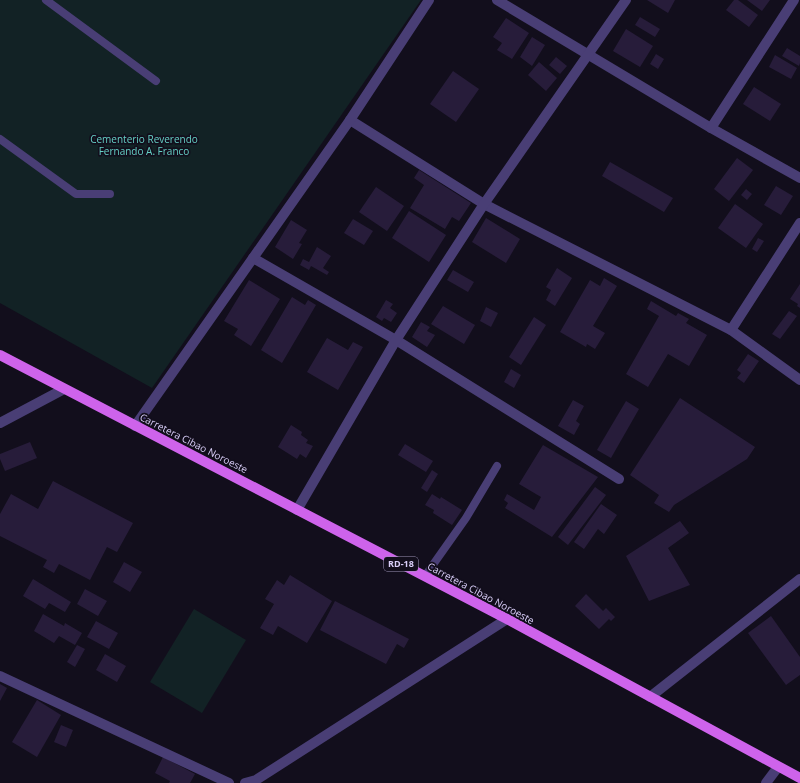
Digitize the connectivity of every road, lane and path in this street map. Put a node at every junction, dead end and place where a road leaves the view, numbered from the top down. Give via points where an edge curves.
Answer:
1 (46, 0) edge
2 (429, 0) edge
3 (497, 0) edge
4 (626, 0) edge
5 (794, 0) edge
6 (588, 55) junction
7 (156, 81) dead end
8 (350, 120) junction
9 (711, 128) junction
10 (0, 139) edge
11 (800, 178) edge
12 (110, 194) dead end
13 (484, 204) junction
14 (800, 223) edge
15 (253, 258) junction
16 (731, 330) junction
17 (396, 340) junction
18 (0, 356) edge
19 (800, 380) edge
20 (64, 389) junction
21 (0, 423) edge
22 (135, 426) junction
23 (497, 466) dead end
24 (619, 479) dead end
25 (297, 510) junction
26 (425, 576) junction
27 (800, 579) edge
28 (507, 619) junction
29 (0, 676) edge
30 (650, 697) junction
31 (778, 767) junction
32 (800, 778) edge
33 (229, 783) edge
34 (245, 783) edge
35 (766, 783) edge

1 - 7 lane
2 - 8 street
3 - 6 street
4 - 6 street
5 - 9 street
6 - 9 street
6 - 13 street
8 - 13 street
8 - 15 street
9 - 11 street
10 - 12 lane via 76,194
13 - 16 street
13 - 17 street
14 - 16 street
15 - 17 street
15 - 22 street
16 - 19 street
17 - 24 street
17 - 25 street
18 - 20 main road, Carretera Cibao Noroeste / RD-18
20 - 21 street
20 - 22 main road, Carretera Cibao Noroeste / RD-18
22 - 25 main road, Carretera Cibao Noroeste / RD-18
23 - 26 lane via 466,518
25 - 26 main road, Carretera Cibao Noroeste / RD-18
26 - 28 main road, Carretera Cibao Noroeste / RD-18
27 - 30 street
28 - 30 main road, Carretera Cibao Noroeste / RD-18
28 - 34 street via 256,780
29 - 33 street
30 - 31 main road, Carretera Cibao Noroeste / RD-18
31 - 32 main road, Carretera Cibao Noroeste / RD-18
31 - 35 street

